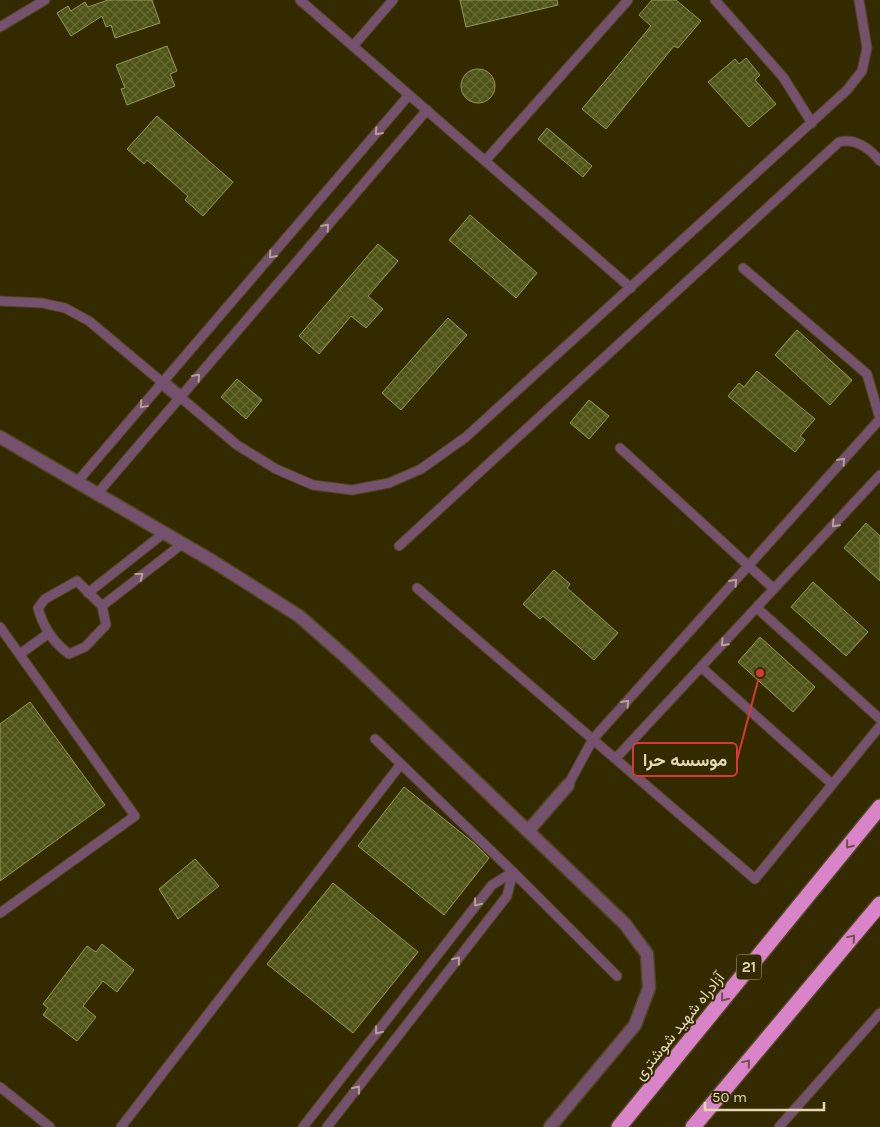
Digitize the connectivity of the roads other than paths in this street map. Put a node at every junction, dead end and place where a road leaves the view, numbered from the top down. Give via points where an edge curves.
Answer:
1 (45, 0) edge
2 (300, 0) edge
3 (393, 0) edge
4 (628, 0) edge
5 (715, 0) edge
6 (859, 0) edge
7 (0, 27) edge
8 (353, 46) junction
9 (409, 95) junction
10 (426, 110) junction
11 (812, 123) junction
12 (485, 161) junction
13 (880, 161) edge
14 (743, 268) dead end
15 (631, 288) junction
16 (0, 301) edge
17 (162, 383) junction
18 (180, 397) junction
19 (880, 419) edge
20 (0, 437) edge
21 (620, 448) dead end
22 (880, 476) edge
23 (77, 482) junction
24 (97, 494) junction
25 (164, 533) junction
26 (182, 544) junction
27 (399, 546) dead end
28 (748, 566) junction
29 (417, 588) dead end
30 (774, 589) junction
31 (88, 593) junction
32 (102, 606) junction
33 (757, 608) junction
34 (0, 627) edge
35 (49, 633) junction
36 (20, 654) junction
37 (701, 667) junction
38 (880, 719) edge
39 (880, 726) edge
40 (375, 739) dead end
41 (593, 739) junction
42 (616, 758) junction
43 (401, 764) junction
44 (832, 784) junction
45 (568, 785) joint
46 (880, 808) edge
47 (528, 831) junction
48 (513, 872) junction
49 (880, 904) edge
50 (0, 913) edge
51 (617, 976) dead end
52 (880, 1013) edge
53 (0, 1087) edge
54 (50, 1127) edge
55 (121, 1127) edge
56 (303, 1127) edge
57 (327, 1127) edge
58 (550, 1127) edge
59 (619, 1127) edge
60 (693, 1127) edge
61 (779, 1127) edge

1 - 7 lane
2 - 8 lane
3 - 8 lane
4 - 12 lane
5 - 11 lane via 783,77
6 - 11 lane via 867,48 862,71
8 - 9 lane
9 - 10 lane
9 -> 17 lane
10 - 12 lane
18 -> 10 lane
11 - 15 lane
12 - 15 lane
13 - 27 lane via 857,143 849,140 839,142
14 - 19 lane via 867,374
15 - 18 lane via 466,437 421,469 389,483 352,490 313,485 276,469 237,446
16 - 17 lane via 42,303 65,308 89,321
17 - 18 street
17 -> 23 lane
18 - 24 lane
28 -> 19 lane
20 - 23 street
21 - 28 lane
22 -> 30 lane
23 - 24 street
24 - 25 street
25 - 26 street
25 - 31 lane
32 -> 26 lane
26 - 47 street via 299,616 348,658
28 - 30 lane
41 -> 28 lane
29 - 41 lane
30 - 33 lane
31 - 32 lane
31 - 35 lane via 77,581 45,600 38,608
32 - 35 lane via 106,626 85,647 69,654
33 -> 37 lane
33 - 38 lane
34 - 36 lane
35 - 36 lane
36 - 50 lane via 135,816
37 - 42 lane
37 - 44 lane
39 - 44 lane
40 - 43 lane
41 - 42 lane
41 - 45 lane
42 - 44 lane via 755,879
43 - 48 lane
43 - 55 lane
45 - 47 street
46 -> 59 highway, آزادراه شهید شوشتری / 21
47 - 58 street via 625,924 647,954 648,988 635,1025
48 - 51 lane
48 -> 56 lane via 492,885
57 -> 48 lane via 507,896
60 -> 49 highway
52 - 61 lane
53 - 54 lane

